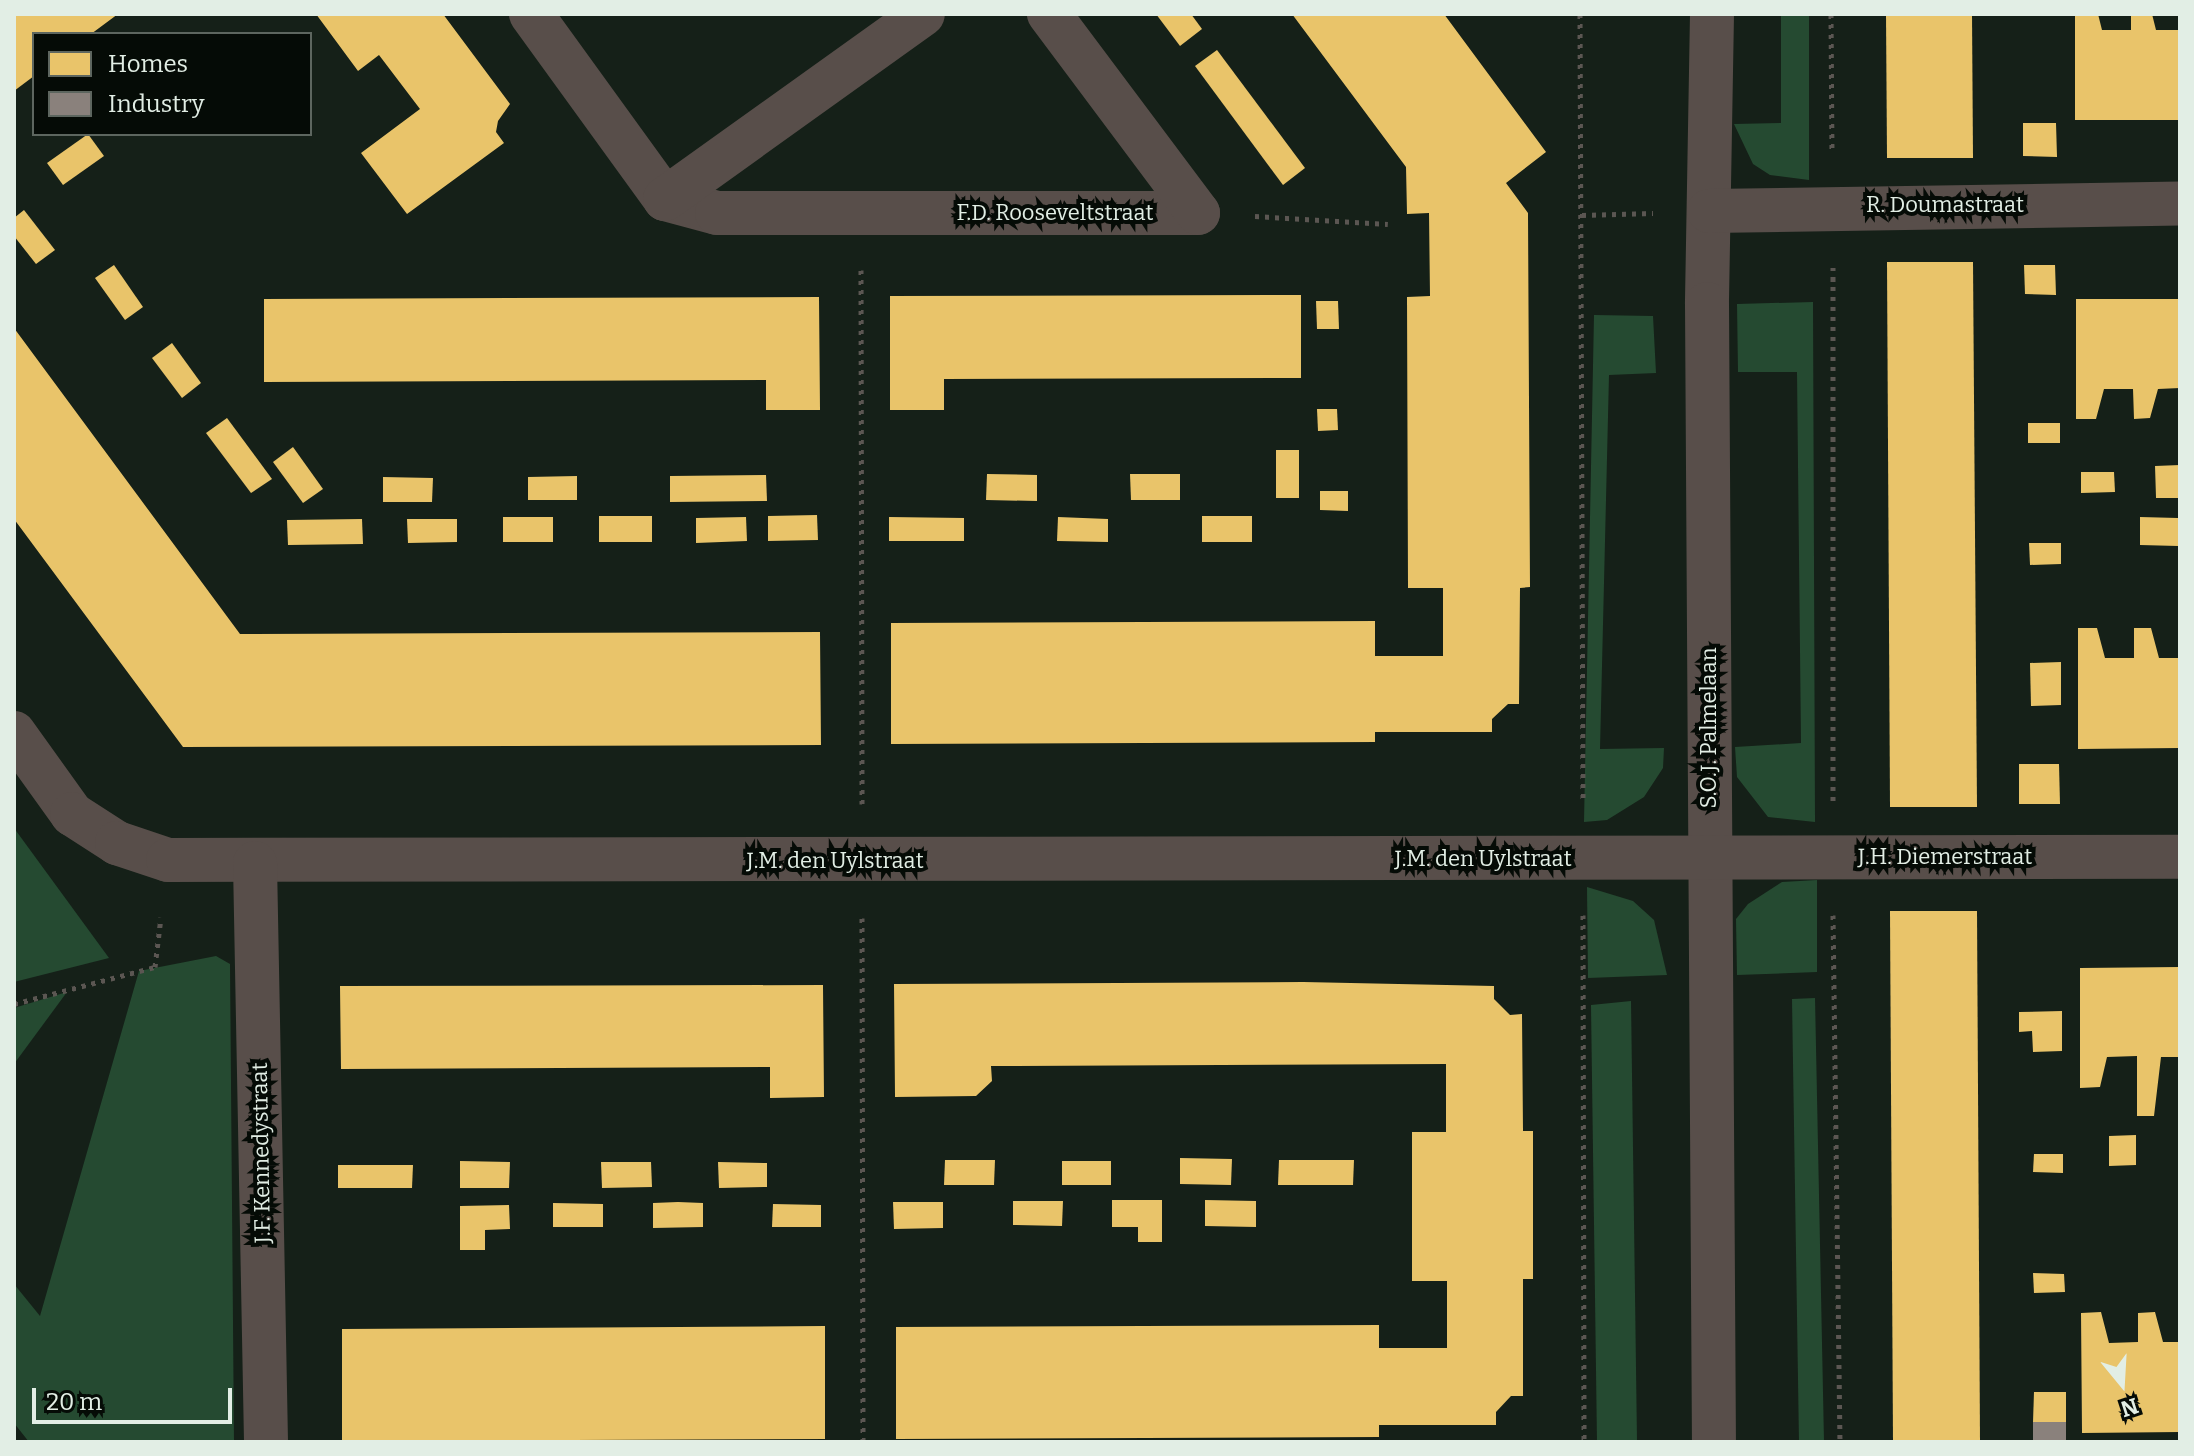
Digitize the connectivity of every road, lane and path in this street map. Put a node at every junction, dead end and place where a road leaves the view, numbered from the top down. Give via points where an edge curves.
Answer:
1 (531, 14) edge
2 (923, 14) edge
3 (1049, 14) edge
4 (1580, 14) edge
5 (1712, 14) edge
6 (1831, 14) edge
7 (665, 199) junction
8 (2180, 204) edge
9 (1832, 206) junction
10 (1709, 211) junction
11 (1198, 213) junction
12 (1582, 215) junction
13 (1388, 224) dead end
14 (14, 733) edge
15 (1833, 856) junction
16 (2180, 857) edge
17 (1583, 859) junction
18 (168, 860) junction
19 (1710, 861) junction
20 (255, 863) junction
21 (14, 1004) edge
22 (266, 1442) edge
23 (1584, 1442) edge
24 (1714, 1442) edge
25 (1840, 1442) edge

1 - 7 street
2 - 7 street
3 - 11 street, F.D. Rooseveltstraat
4 - 12 path
5 - 10 street, S.O.J. Palmelaan
6 - 9 path
7 - 11 street, F.D. Rooseveltstraat via 717,213
8 - 9 street, R. Doumastraat
9 - 10 street, R. Doumastraat
9 - 15 path
10 - 12 path
10 - 19 street, S.O.J. Palmelaan
11 - 13 path
12 - 17 path
14 - 18 street, J.M. den Uylstraat via 72,814 117,843
15 - 16 street, J.H. Diemerstraat
15 - 19 street, J.H. Diemerstraat
15 - 25 path
17 - 19 street, J.M. den Uylstraat
17 - 20 street, J.M. den Uylstraat
17 - 23 path
18 - 20 street, J.M. den Uylstraat
18 - 21 path via 155,967
19 - 24 street, S.O.J. Palmelaan
20 - 22 street, J.F. Kennedystraat

